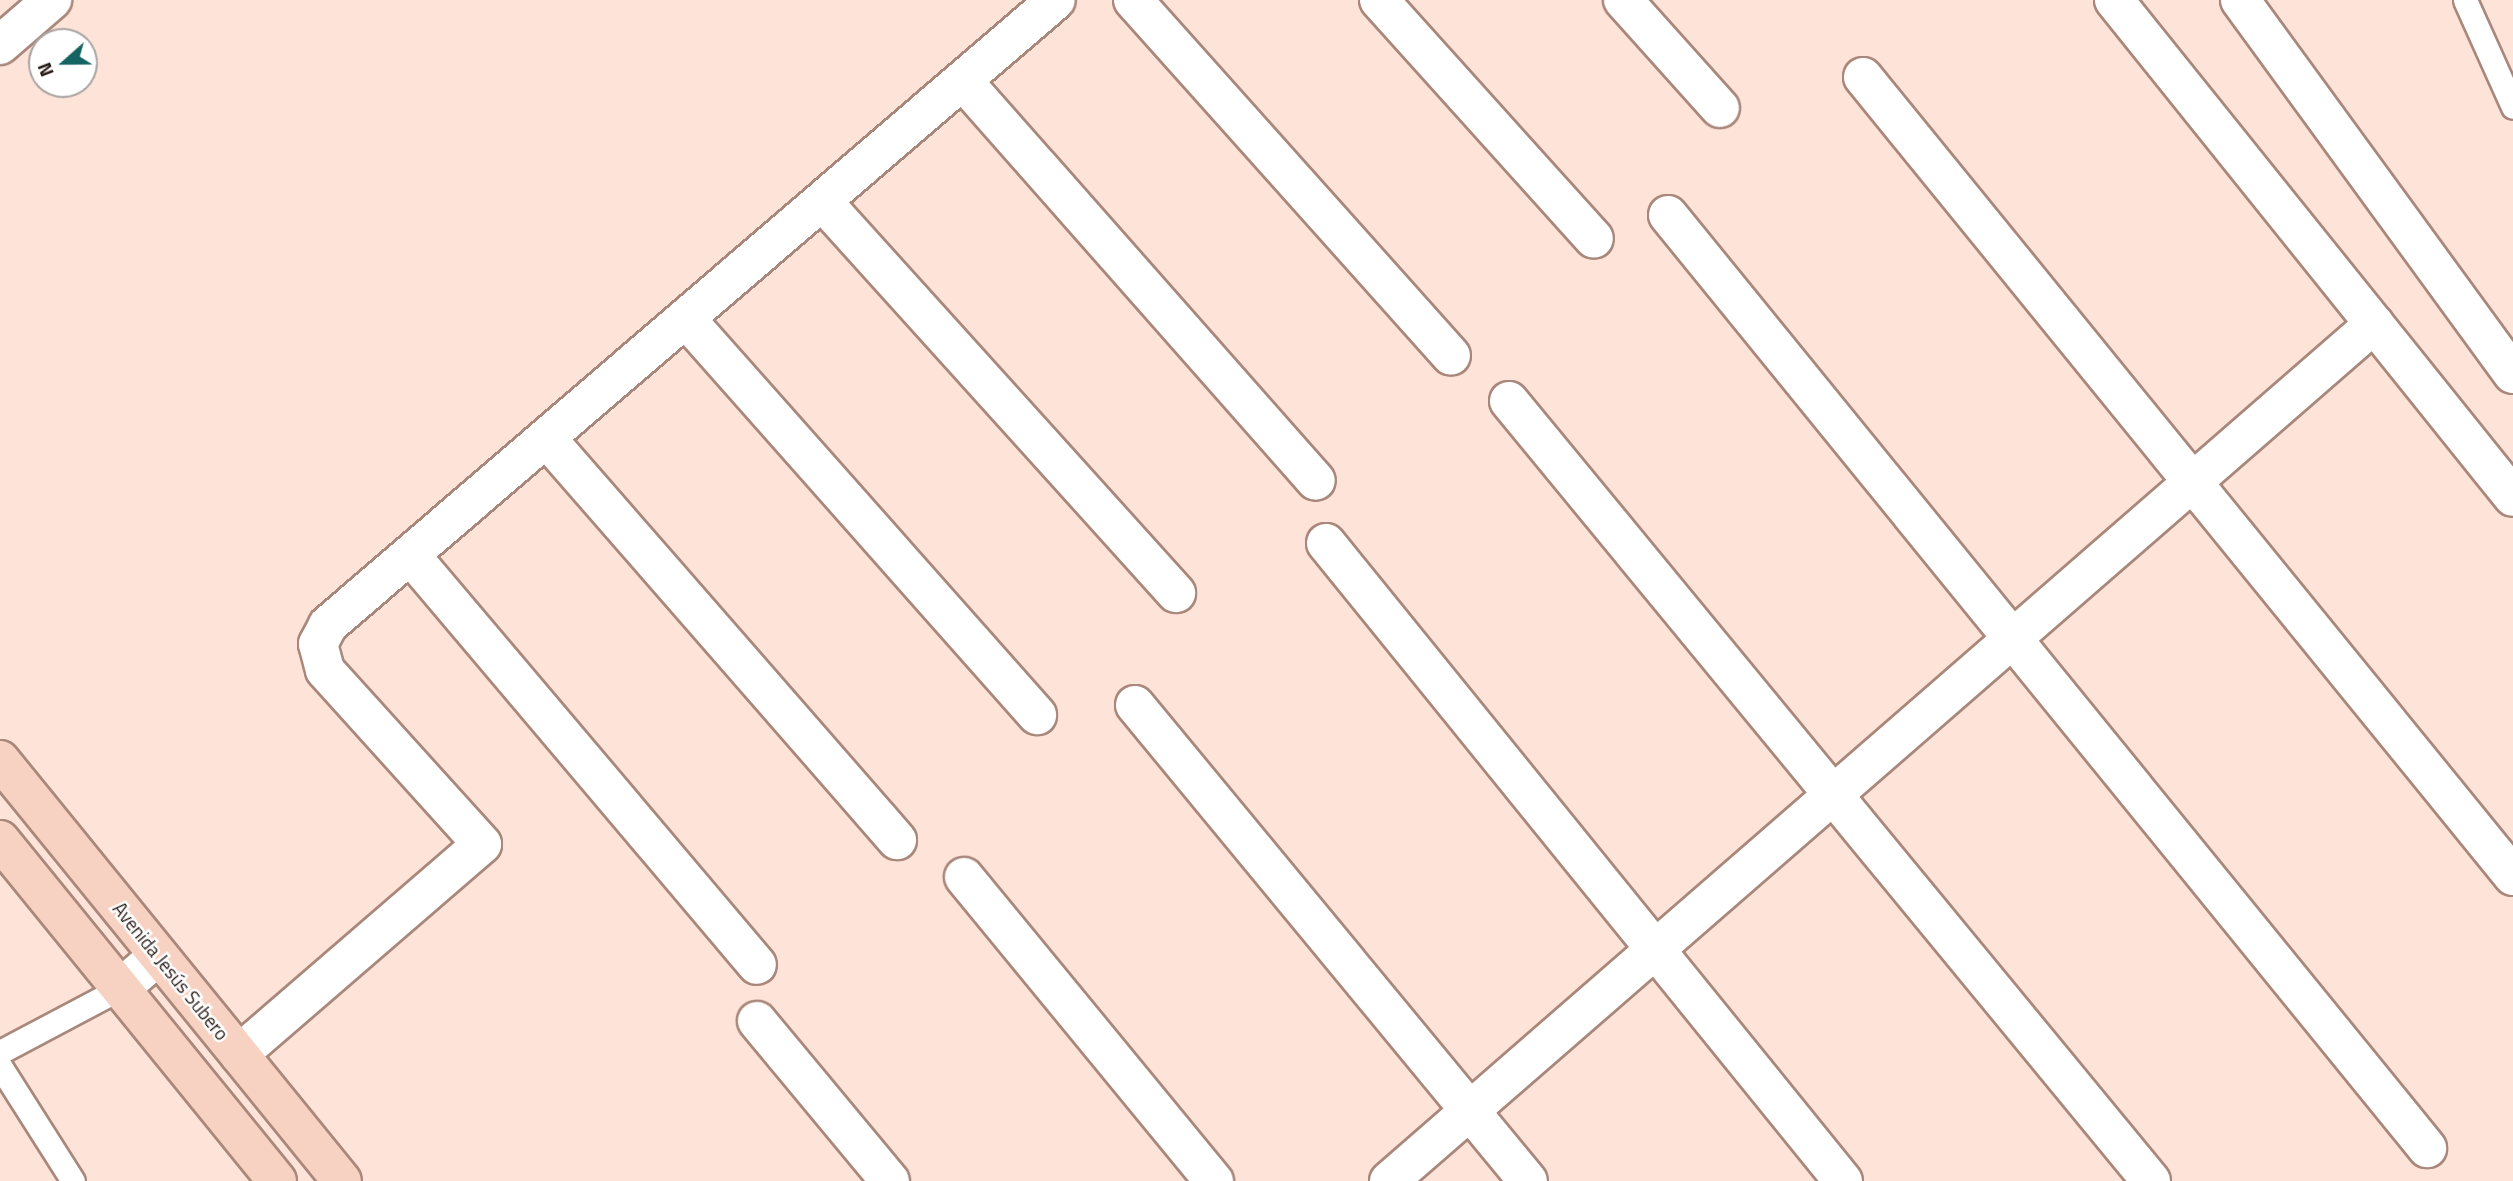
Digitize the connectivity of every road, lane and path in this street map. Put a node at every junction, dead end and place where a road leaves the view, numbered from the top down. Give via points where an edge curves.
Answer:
1 (52, 0) edge
2 (1056, 0) edge
3 (1133, 0) edge
4 (1379, 0) edge
5 (1623, 0) edge
6 (2114, 0) edge
7 (2240, 0) edge
8 (2465, 0) edge
9 (0, 45) edge
10 (1863, 77) dead end
11 (963, 81) junction
12 (2513, 107) edge
13 (1720, 108) dead end
14 (823, 202) junction
15 (1668, 215) dead end
16 (1594, 239) dead end
17 (687, 320) junction
18 (2374, 324) junction
19 (1451, 355) dead end
20 (2513, 374) edge
21 (1509, 401) dead end
22 (548, 440) junction
23 (1316, 481) dead end
24 (2192, 482) junction
25 (2513, 497) edge
26 (1326, 543) dead end
27 (412, 558) junction
28 (1176, 593) dead end
29 (2012, 639) junction
30 (1135, 705) dead end
31 (1037, 715) dead end
32 (0, 760) edge
33 (1833, 795) junction
34 (0, 840) edge
35 (897, 840) dead end
36 (2513, 876) edge
37 (964, 877) dead end
38 (1655, 949) junction
39 (158, 956) junction
40 (757, 965) dead end
41 (121, 988) junction
42 (757, 1021) dead end
43 (0, 1052) edge
44 (239, 1054) junction
45 (0, 1066) edge
46 (1470, 1110) junction
47 (2427, 1148) dead end
48 (73, 1181) edge
49 (277, 1181) edge
50 (342, 1181) edge
51 (890, 1181) edge
52 (1214, 1181) edge
53 (1389, 1181) edge
54 (1528, 1181) edge
55 (1843, 1181) edge
56 (2151, 1181) edge

1 - 9 street
2 - 11 street
3 - 19 street
4 - 16 street
5 - 13 street
6 - 18 street
7 - 20 street
8 - 12 lane
10 - 24 street
11 - 14 street
11 - 23 street
14 - 17 street
14 - 28 street
15 - 29 street
17 - 22 street
17 - 31 street
18 - 24 street
18 - 25 street
21 - 33 street
22 - 27 street
22 - 35 street
24 - 29 street
24 - 36 street
26 - 38 street
27 - 40 street
27 - 44 street via 328,625 318,644 325,670 481,844
29 - 33 street
29 - 47 street
30 - 46 street
32 - 39 main road, Avenida Jesús Subero
33 - 38 street
33 - 56 street
34 - 41 main road
37 - 52 street
38 - 46 street
38 - 55 street
39 - 41 street
39 - 44 main road, Avenida Jesús Subero
41 - 43 lane
41 - 49 main road
42 - 51 street
44 - 50 main road, Avenida Jesús Subero
45 - 48 lane
46 - 53 street
46 - 54 street

